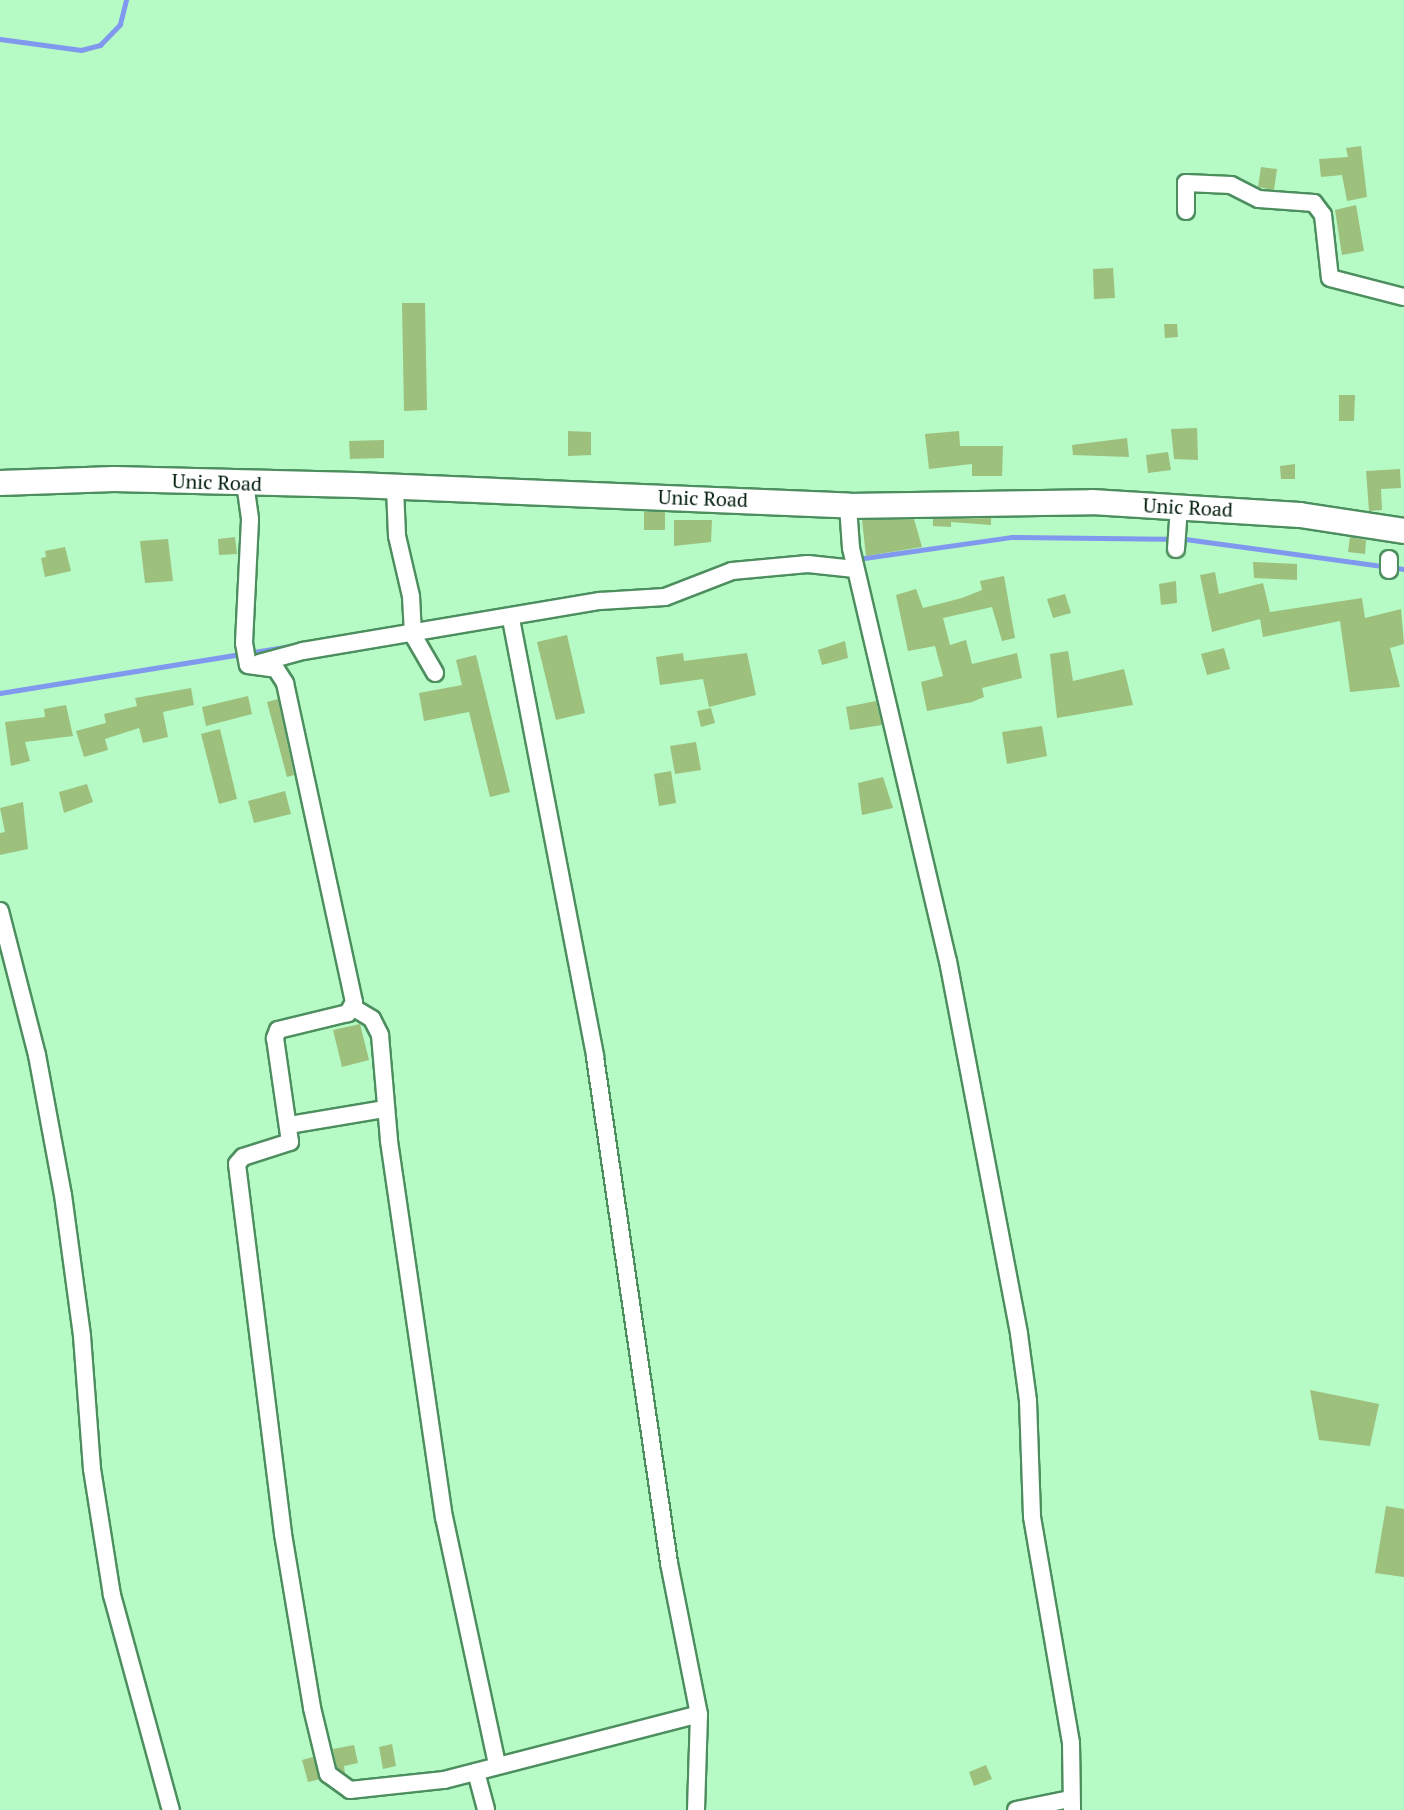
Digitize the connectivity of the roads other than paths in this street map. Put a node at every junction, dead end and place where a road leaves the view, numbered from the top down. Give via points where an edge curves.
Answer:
1 (1186, 211) dead end
2 (1404, 297) edge
3 (0, 483) edge
4 (245, 483) junction
5 (395, 488) junction
6 (848, 506) junction
7 (1178, 517) junction
8 (1404, 531) edge
9 (1176, 549) dead end
10 (855, 569) junction
11 (511, 619) junction
12 (412, 629) junction
13 (250, 665) junction
14 (435, 673) dead end
15 (0, 911) edge
16 (354, 1008) junction
17 (385, 1109) junction
18 (289, 1125) junction
19 (699, 1714) junction
20 (497, 1764) junction
21 (476, 1772) junction
22 (1071, 1804) edge
23 (171, 1810) edge
24 (486, 1810) edge
25 (696, 1810) edge
26 (1016, 1810) edge

1 - 2 street via 1186,183 1231,185 1259,199 1314,203 1323,215 1330,278
3 - 4 main road, Unic Road via 114,479
4 - 5 main road, Unic Road
4 - 13 street via 250,520 244,644
5 - 6 main road, Unic Road
5 - 12 street via 397,536 411,596
6 - 7 main road, Unic Road via 1013,500
6 - 10 street
7 - 8 main road, Unic Road via 1300,515
7 - 9 street
10 - 11 street via 807,564 732,571 665,597 600,601
10 - 22 street via 948,961 1019,1334 1028,1401 1032,1517 1071,1743
11 - 12 street
11 - 19 street via 595,1057 669,1563
12 - 13 street
12 - 14 street
13 - 16 street via 276,669 285,683
15 - 23 street via 36,1055 63,1195 82,1336 92,1469 112,1595
16 - 17 street via 377,1025
16 - 18 street via 344,1014 283,1027 275,1034
17 - 18 street
17 - 20 street via 446,1528
18 - 21 street via 291,1142 243,1157 237,1168 283,1534 312,1708 328,1774 339,1785 360,1790
19 - 20 street
19 - 25 street
20 - 21 street
21 - 24 street
22 - 26 street

